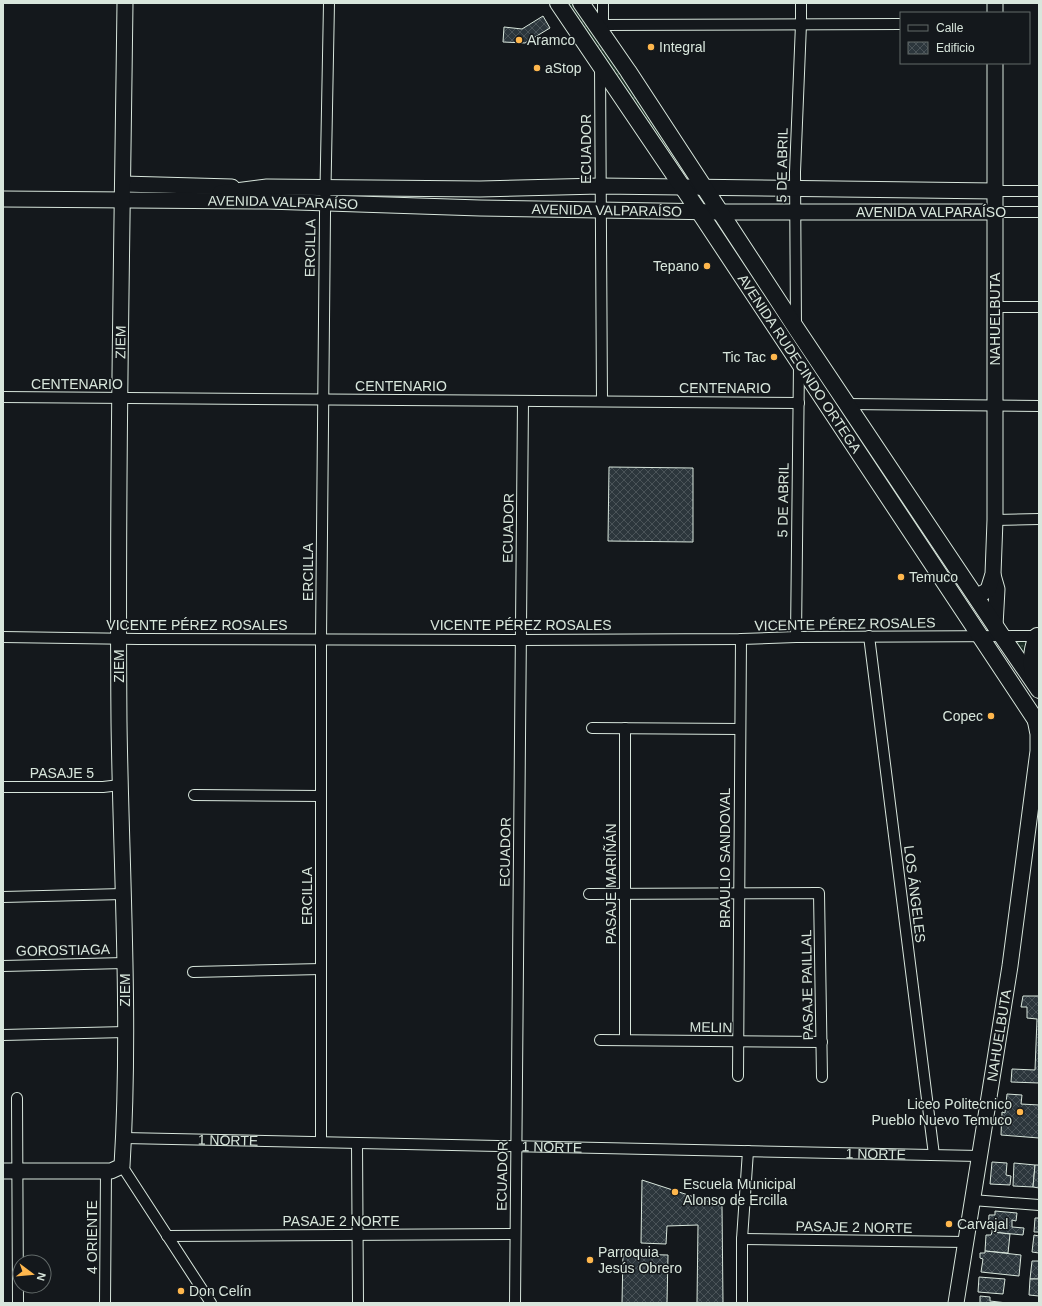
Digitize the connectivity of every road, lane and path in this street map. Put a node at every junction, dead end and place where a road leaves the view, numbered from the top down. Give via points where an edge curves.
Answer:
1 (125, 3) edge
2 (329, 3) edge
3 (558, 3) edge
4 (581, 3) edge
5 (603, 3) edge
6 (801, 3) edge
7 (600, 23) junction
8 (801, 24) junction
9 (900, 24) edge
10 (600, 64) junction
11 (995, 64) edge
12 (123, 184) junction
13 (600, 186) junction
14 (267, 187) junction
15 (326, 187) junction
16 (683, 188) junction
17 (703, 188) junction
18 (796, 188) junction
19 (995, 191) junction
20 (1039, 192) edge
21 (3, 199) edge
22 (123, 200) junction
23 (176, 200) junction
24 (325, 202) junction
25 (600, 209) junction
26 (698, 210) junction
27 (719, 212) junction
28 (795, 212) junction
29 (995, 212) junction
30 (1039, 212) edge
31 (995, 307) junction
32 (1039, 307) edge
33 (796, 328) junction
34 (799, 364) junction
35 (3, 397) edge
36 (120, 398) junction
37 (323, 400) junction
38 (523, 401) junction
39 (602, 401) junction
40 (799, 403) junction
41 (847, 404) junction
42 (995, 406) junction
43 (1039, 406) edge
44 (1039, 519) edge
45 (995, 520) junction
46 (993, 574) junction
47 (976, 597) junction
48 (999, 631) junction
49 (869, 636) junction
50 (981, 636) junction
51 (1038, 636) edge
52 (3, 637) edge
53 (796, 637) junction
54 (119, 639) junction
55 (321, 639) junction
56 (741, 639) junction
57 (521, 640) junction
58 (1038, 688) edge
59 (1037, 722) edge
60 (592, 728) dead end
61 (625, 728) junction
62 (740, 729) junction
63 (120, 785) junction
64 (3, 788) edge
65 (1036, 788) edge
66 (194, 795) dead end
67 (320, 796) junction
68 (123, 894) junction
69 (589, 894) dead end
70 (624, 894) junction
71 (739, 894) junction
72 (3, 897) edge
73 (124, 963) junction
74 (3, 966) edge
75 (321, 969) junction
76 (193, 972) dead end
77 (125, 1032) junction
78 (3, 1035) edge
79 (600, 1040) dead end
80 (625, 1040) junction
81 (738, 1041) junction
82 (822, 1042) junction
83 (738, 1076) dead end
84 (822, 1077) dead end
85 (17, 1098) dead end
86 (124, 1138) junction
87 (322, 1141) junction
88 (357, 1143) junction
89 (516, 1146) junction
90 (748, 1151) junction
91 (934, 1155) junction
92 (979, 1156) junction
93 (122, 1166) junction
94 (10, 1171) edge
95 (106, 1171) junction
96 (972, 1200) junction
97 (1039, 1205) edge
98 (358, 1234) junction
99 (515, 1234) junction
100 (168, 1236) junction
101 (742, 1239) junction
102 (966, 1242) junction
103 (18, 1303) edge
104 (105, 1303) edge
105 (210, 1303) edge
106 (358, 1303) edge
107 (515, 1303) edge
108 (742, 1303) edge
109 (956, 1303) edge

1 - 12 street, ZIEM
2 - 15 street, ERCILLA
3 - 10 main road, AVENIDA RUDECINDO ORTEGA
4 - 7 main road, AVENIDA RUDECINDO ORTEGA
5 - 7 street
6 - 8 street, 5 DE ABRIL
7 - 8 street
7 - 17 main road, AVENIDA RUDECINDO ORTEGA
8 - 9 street
8 - 18 street, 5 DE ABRIL
10 - 13 street, ECUADOR
10 - 16 main road, AVENIDA RUDECINDO ORTEGA
11 - 19 street, NAHUELBUTA
12 - 14 street, AVENIDA VALPARAÍSO
12 - 22 street, ZIEM
13 - 15 street, AVENIDA VALPARAÍSO via 480,189
13 - 16 street, AVENIDA VALPARAÍSO
13 - 25 street, ECUADOR
14 - 15 street, AVENIDA VALPARAÍSO
14 - 23 street, AVENIDA VALPARAÍSO
15 - 24 street, ERCILLA
16 - 17 street, AVENIDA VALPARAÍSO
16 - 26 main road, AVENIDA RUDECINDO ORTEGA
17 - 18 street, AVENIDA VALPARAÍSO
17 - 27 main road, AVENIDA RUDECINDO ORTEGA
18 - 19 street, AVENIDA VALPARAÍSO
18 - 28 street, 5 DE ABRIL
19 - 20 street, AVENIDA VALPARAÍSO
19 - 29 street, NAHUELBUTA
21 - 22 street, AVENIDA VALPARAÍSO
22 - 23 street, AVENIDA VALPARAÍSO
22 - 36 street, ZIEM
23 - 24 street, AVENIDA VALPARAÍSO
24 - 25 street, AVENIDA VALPARAÍSO via 480,208
24 - 37 street, ERCILLA
25 - 26 street, AVENIDA VALPARAÍSO
25 - 39 street, ECUADOR
26 - 27 street, AVENIDA VALPARAÍSO
26 - 34 main road, AVENIDA RUDECINDO ORTEGA
27 - 28 street, AVENIDA VALPARAÍSO
27 - 33 main road, AVENIDA RUDECINDO ORTEGA
28 - 29 street, AVENIDA VALPARAÍSO
28 - 33 street, 5 DE ABRIL
29 - 30 street, AVENIDA VALPARAÍSO
29 - 31 street, NAHUELBUTA
31 - 32 street
31 - 42 street, NAHUELBUTA
33 - 41 main road, AVENIDA RUDECINDO ORTEGA
34 - 40 street, 5 DE ABRIL
34 - 50 main road, AVENIDA RUDECINDO ORTEGA
35 - 36 street, CENTENARIO
36 - 37 street, CENTENARIO
36 - 54 street, ZIEM
37 - 38 street, CENTENARIO
37 - 55 street, ERCILLA
38 - 39 street, CENTENARIO
38 - 57 street, ECUADOR
39 - 40 street, CENTENARIO
40 - 53 street, 5 DE ABRIL
41 - 42 street
41 - 47 main road, AVENIDA RUDECINDO ORTEGA
42 - 43 street
42 - 45 street, NAHUELBUTA
44 - 45 street
45 - 46 street, NAHUELBUTA
46 - 47 street, NAHUELBUTA via 988,590
46 - 48 street, NAHUELBUTA via 997,589
47 - 48 main road, AVENIDA RUDECINDO ORTEGA
48 - 50 street, VICENTE PÉREZ ROSALES
48 - 51 street, VICENTE PÉREZ ROSALES
48 - 58 main road, AVENIDA RUDECINDO ORTEGA
49 - 50 street, VICENTE PÉREZ ROSALES
49 - 53 street, VICENTE PÉREZ ROSALES
49 - 91 street, LOS ÁNGELES
50 - 59 main road, AVENIDA RUDECINDO ORTEGA
51 - 58 main road via 1032,660
52 - 54 street, VICENTE PÉREZ ROSALES
53 - 56 street, VICENTE PÉREZ ROSALES
54 - 55 street, VICENTE PÉREZ ROSALES
54 - 63 street, ZIEM
55 - 57 street, VICENTE PÉREZ ROSALES
55 - 67 street, ERCILLA
56 - 57 street, VICENTE PÉREZ ROSALES
56 - 62 street, BRAULIO SANDOVAL
57 - 89 street, ECUADOR
59 - 65 street, NAHUELBUTA
60 - 61 street
61 - 62 street
61 - 70 street, PASAJE MARIÑÁN
62 - 71 street, BRAULIO SANDOVAL
63 - 64 street, PASAJE 5
63 - 68 street, ZIEM
65 - 92 street, NAHUELBUTA
66 - 67 street
67 - 75 street, ERCILLA
68 - 72 street
68 - 73 street, ZIEM
69 - 70 street
70 - 71 street
70 - 80 street, PASAJE MARIÑÁN
71 - 81 street, BRAULIO SANDOVAL
71 - 82 street, PASAJE PAILLAL via 819,893
73 - 74 street, GOROSTIAGA
73 - 77 street, ZIEM
75 - 76 street
75 - 87 street, ERCILLA
77 - 78 street
77 - 86 street, ZIEM
79 - 80 street, MELIN
80 - 81 street, MELIN
81 - 82 street, MELIN
81 - 83 street, BRAULIO SANDOVAL
82 - 84 street, PASAJE PAILLAL
85 - 94 street
86 - 87 street, 1 NORTE
86 - 93 street, ZIEM
87 - 88 street, 1 NORTE
88 - 89 street, 1 NORTE
88 - 98 street
89 - 90 street, 1 NORTE
89 - 99 street, ECUADOR
90 - 91 street, 1 NORTE
90 - 101 street
91 - 92 street, 1 NORTE
92 - 96 street, NAHUELBUTA
93 - 95 street
93 - 100 street
94 - 95 street
94 - 103 street
95 - 104 street, 4 ORIENTE
96 - 97 street
96 - 102 street, NAHUELBUTA
98 - 99 street, PASAJE 2 NORTE
98 - 100 street, PASAJE 2 NORTE
98 - 106 street
99 - 107 street, ECUADOR
100 - 105 street
101 - 102 street, PASAJE 2 NORTE
101 - 108 street
102 - 109 street, NAHUELBUTA

